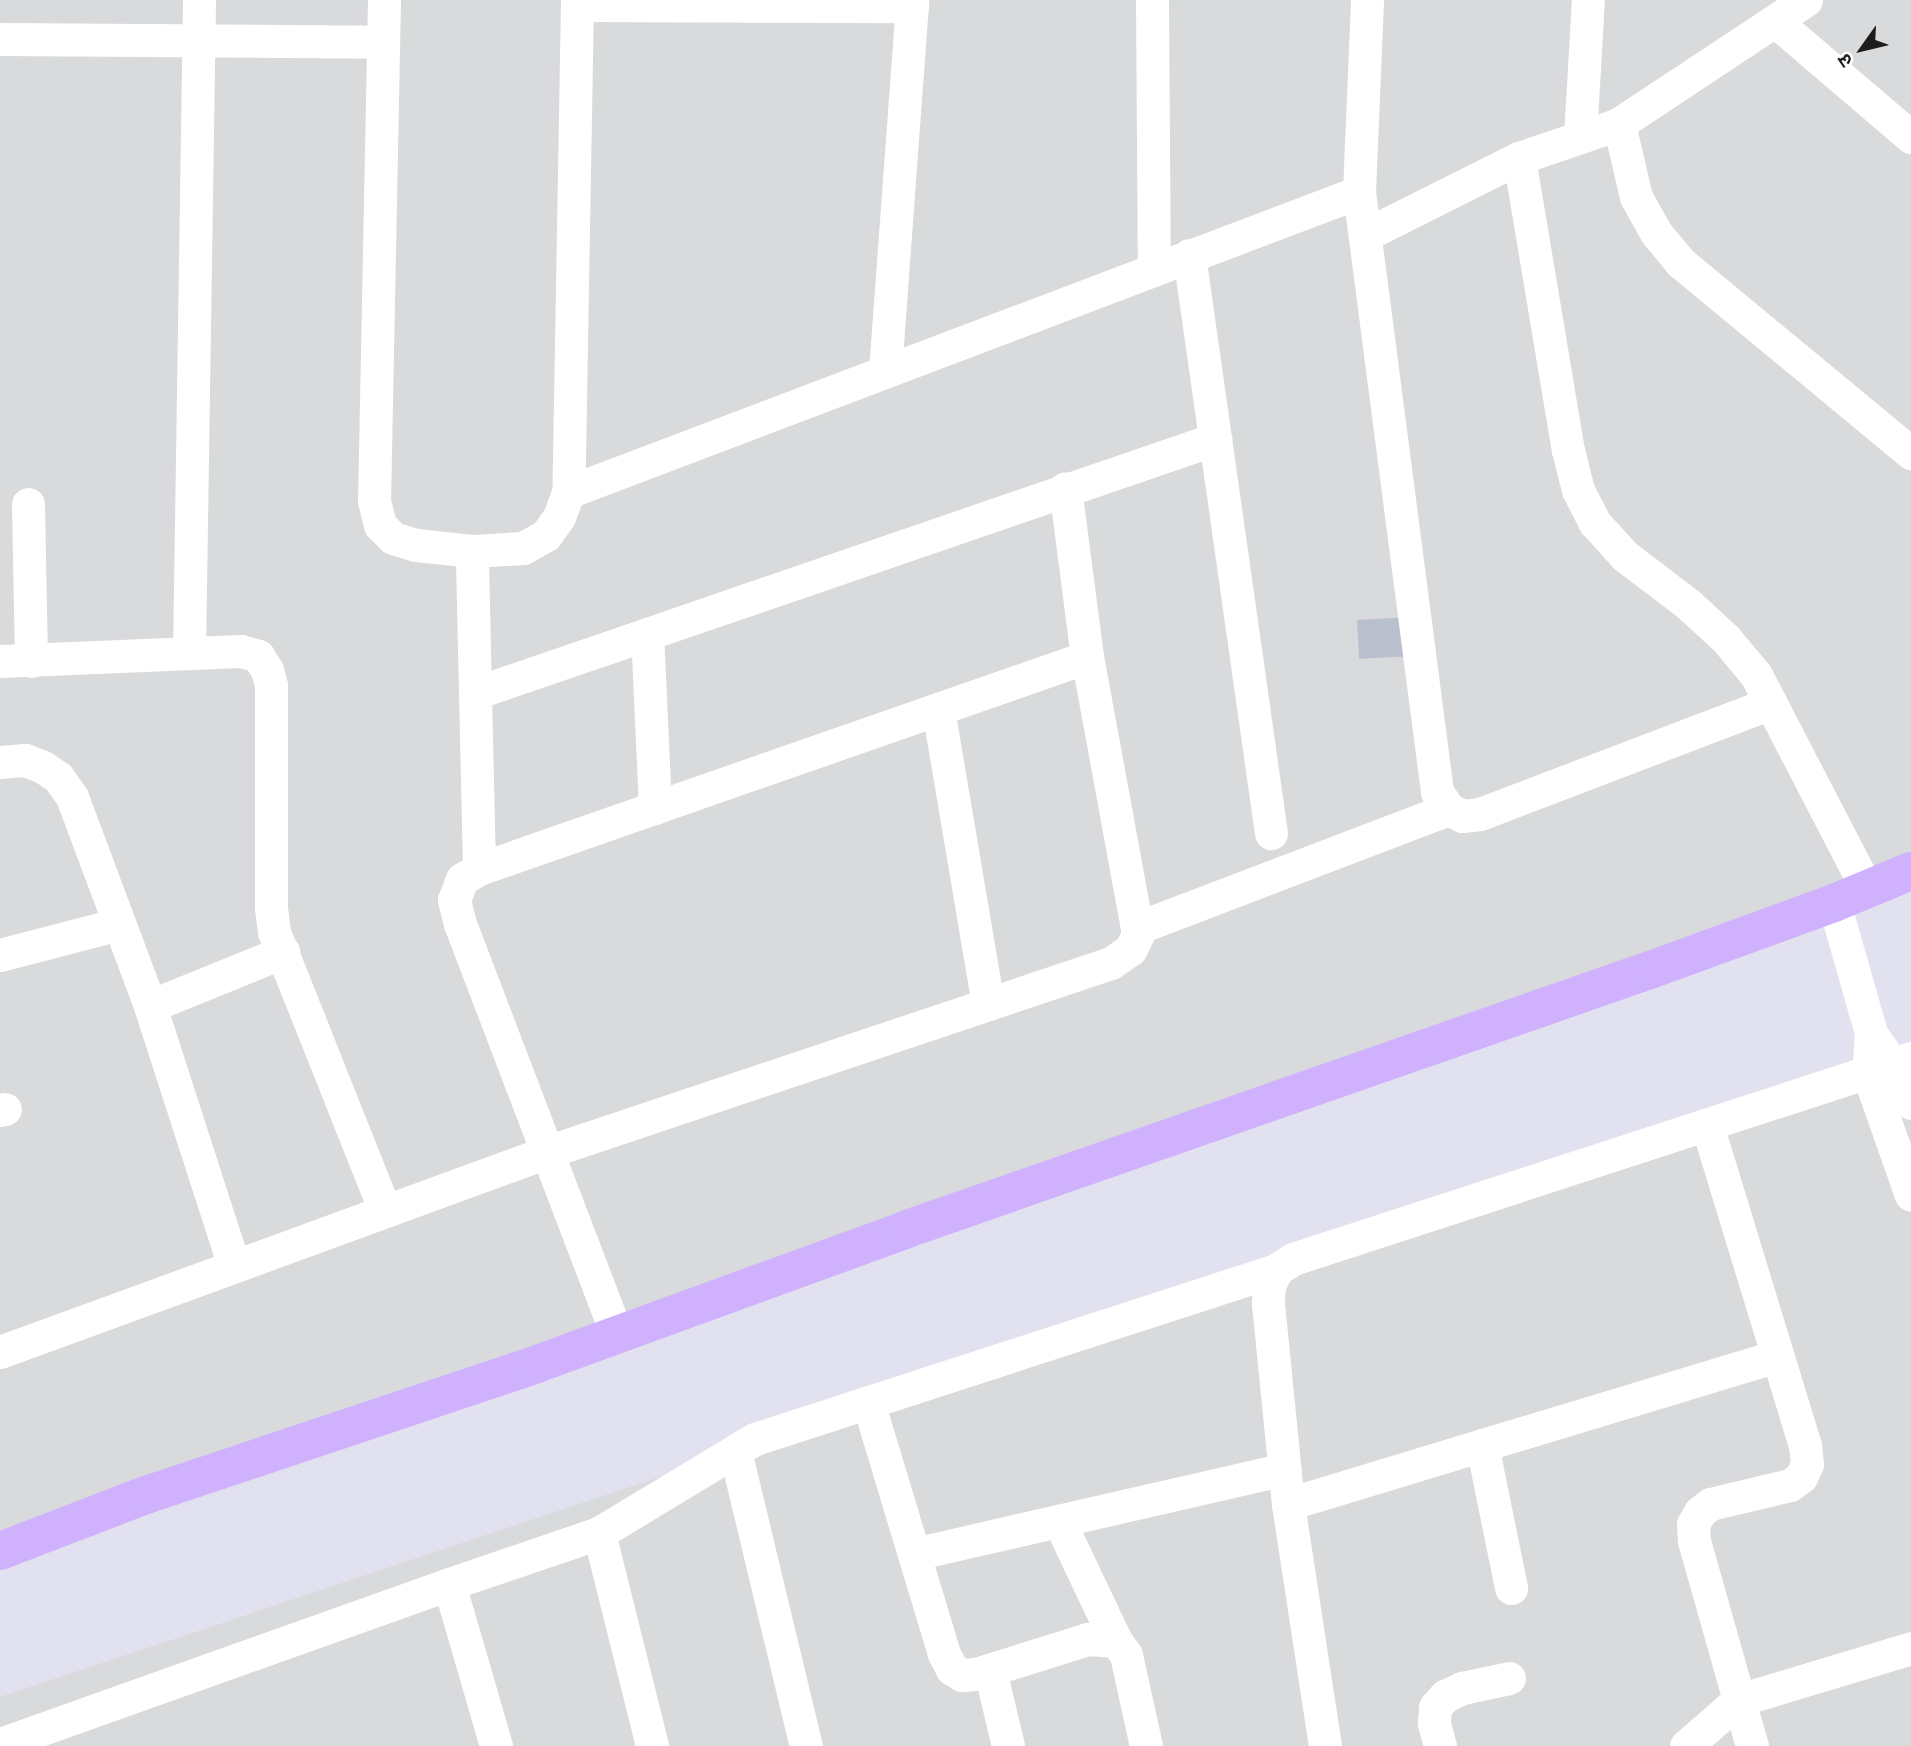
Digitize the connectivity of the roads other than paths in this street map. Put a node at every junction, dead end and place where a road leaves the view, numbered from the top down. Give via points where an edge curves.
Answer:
1 (199, 0) edge
2 (384, 0) edge
3 (1152, 0) edge
4 (1367, 0) edge
5 (1588, 0) edge
6 (1806, 0) edge
7 (577, 2) edge
8 (912, 3) edge
9 (1774, 21) junction
10 (0, 39) edge
11 (198, 41) junction
12 (383, 42) junction
13 (1619, 124) junction
14 (1580, 137) junction
15 (1911, 137) edge
16 (1519, 158) junction
17 (1359, 192) junction
18 (1365, 235) junction
19 (1189, 255) junction
20 (1154, 269) junction
21 (885, 371) junction
22 (1215, 439) junction
23 (1911, 453) edge
24 (1066, 488) junction
25 (568, 492) junction
26 (28, 504) dead end
27 (472, 551) junction
28 (647, 634) junction
29 (189, 653) junction
30 (1087, 657) junction
31 (16, 661) edge
32 (475, 692) junction
33 (1771, 703) junction
34 (938, 709) junction
35 (0, 762) edge
36 (655, 808) junction
37 (1449, 809) junction
38 (1271, 833) dead end
39 (479, 869) junction
40 (1911, 871) edge
41 (1851, 896) junction
42 (119, 924) junction
43 (1137, 928) junction
44 (283, 952) junction
45 (0, 955) edge
46 (988, 1004) junction
47 (150, 1006) junction
48 (1891, 1066) edge
49 (1911, 1104) edge
50 (1707, 1125) junction
51 (547, 1152) junction
52 (1911, 1195) edge
53 (385, 1211) junction
54 (234, 1266) junction
55 (1276, 1270) junction
56 (617, 1335) junction
57 (0, 1352) edge
58 (1777, 1356) junction
59 (868, 1402) junction
60 (1482, 1445) junction
61 (735, 1451) junction
62 (1284, 1469) junction
63 (1288, 1504) junction
64 (1059, 1521) junction
65 (599, 1533) junction
66 (0, 1551) edge
67 (914, 1555) junction
68 (449, 1584) junction
69 (1511, 1588) dead end
70 (1116, 1642) junction
71 (1911, 1648) edge
72 (990, 1670) junction
73 (1508, 1678) dead end
74 (1739, 1700) junction
75 (0, 1744) edge
76 (496, 1746) edge
77 (652, 1746) edge
78 (806, 1746) edge
79 (1008, 1746) edge
80 (1146, 1746) edge
81 (1325, 1746) edge
82 (1440, 1746) edge
83 (1686, 1746) edge
84 (1752, 1746) edge

1 - 11 street
2 - 12 street
3 - 20 street
4 - 17 street
5 - 14 street
6 - 9 street
7 - 8 street
7 - 25 street
8 - 21 street
9 - 13 street
9 - 15 street
10 - 11 street
11 - 12 street
11 - 29 street
12 - 27 street via 374,501 380,525 393,538
13 - 14 street
13 - 23 street via 1636,197 1656,233 1681,262
14 - 16 street
16 - 18 street
16 - 33 street via 1578,489 1595,523 1625,556 1726,639 1756,675
17 - 18 street
17 - 19 street
18 - 37 street via 1437,792
19 - 20 street
19 - 22 street
20 - 21 street
21 - 25 street
22 - 24 street
22 - 38 street
24 - 28 street
24 - 30 street
25 - 27 street via 546,535 523,548
26 - 31 street
27 - 32 street
28 - 32 street
28 - 36 street
29 - 31 street
29 - 44 street via 241,650 258,656 267,670 271,685 271,908
30 - 34 street
30 - 43 street
32 - 39 street
33 - 37 street via 1480,814 1462,816
33 - 41 street
34 - 36 street
34 - 46 street
35 - 42 street via 25,760 58,777 72,797
36 - 39 street
37 - 43 street
39 - 51 street via 462,879 454,900
40 - 41 street
41 - 48 street via 1854,967 1871,1033
41 - 56 street
42 - 45 street
42 - 47 street
43 - 46 street via 1131,949 1111,962
44 - 47 street
44 - 53 street
46 - 51 street
47 - 54 street
48 - 49 street
48 - 50 street
48 - 52 street
50 - 55 street via 1293,1259
50 - 58 street
51 - 53 street
51 - 56 street
53 - 54 street
54 - 57 street
55 - 59 street
55 - 62 street via 1268,1303
56 - 66 street via 146,1495
58 - 60 street
58 - 74 street via 1805,1445 1807,1464 1801,1477 1790,1485 1710,1504 1693,1524 1693,1541
59 - 61 street via 755,1439
59 - 67 street
60 - 63 street
60 - 69 street
61 - 65 street
61 - 78 street
62 - 63 street
62 - 64 street
63 - 81 street
64 - 67 street
64 - 70 street
65 - 68 street
65 - 77 street
67 - 72 street via 952,1669 962,1675
68 - 75 street
68 - 76 street
70 - 72 street via 1088,1639
70 - 80 street via 1126,1655
71 - 74 street
72 - 79 street
73 - 82 street via 1445,1696 1435,1707
74 - 83 street
74 - 84 street

